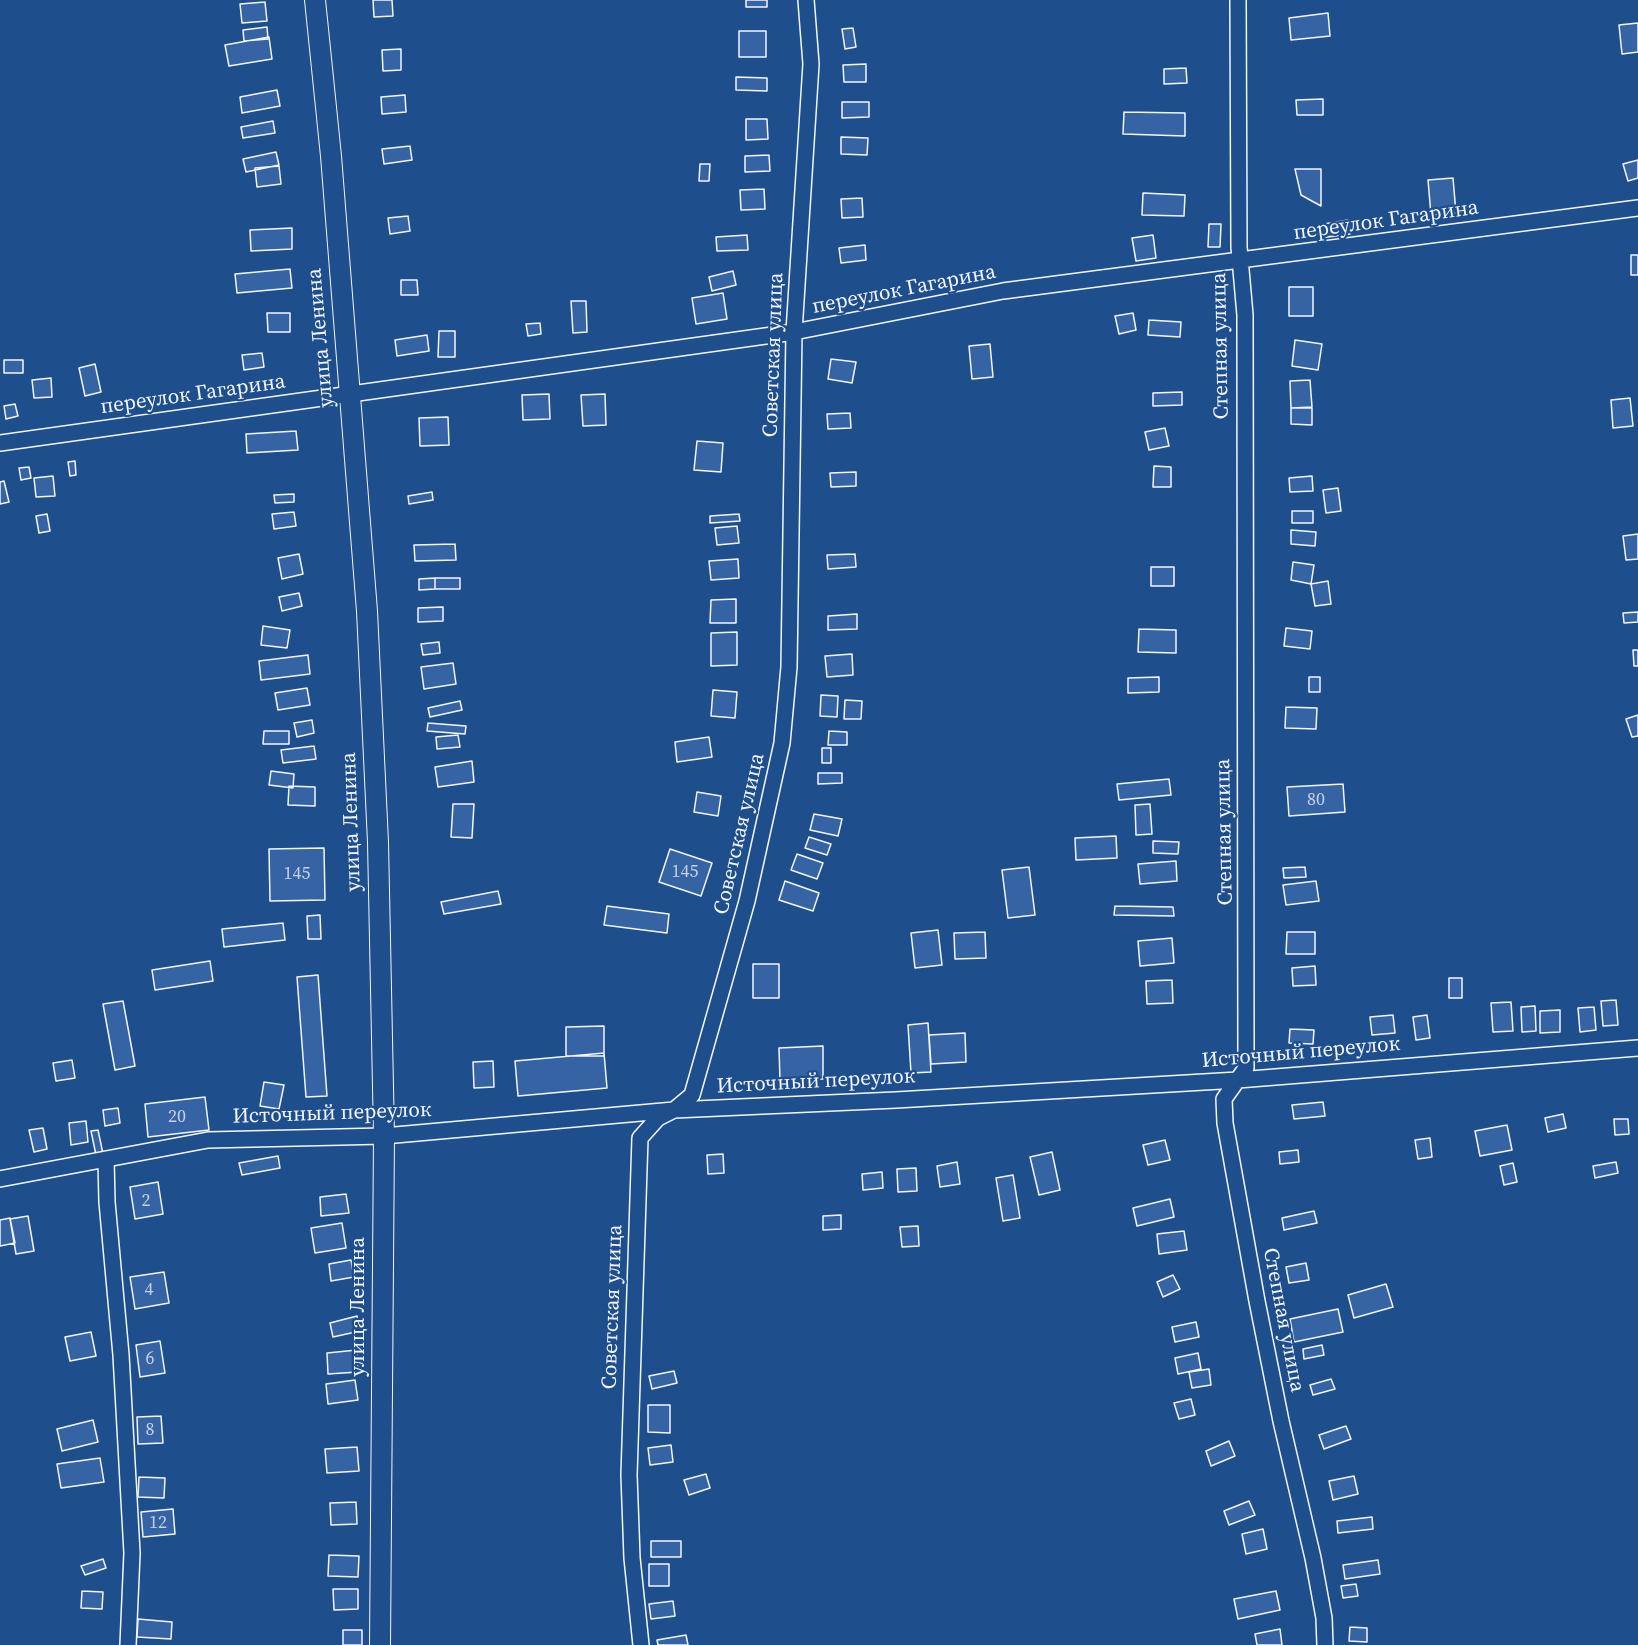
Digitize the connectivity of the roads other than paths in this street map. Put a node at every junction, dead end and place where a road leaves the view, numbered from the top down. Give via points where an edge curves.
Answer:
1 (315, 0) edge
2 (806, 0) edge
3 (1238, 0) edge
4 (1638, 208) edge
5 (1240, 262) junction
6 (794, 332) junction
7 (350, 395) junction
8 (0, 443) edge
9 (1638, 1047) edge
10 (1238, 1080) junction
11 (674, 1110) junction
12 (384, 1136) junction
13 (106, 1159) junction
14 (0, 1179) edge
15 (128, 1645) edge
16 (380, 1645) edge
17 (641, 1645) edge
18 (1325, 1645) edge

1 - 7 street, улица Ленина
2 - 6 street, Советская улица via 810,64
3 - 5 street, Степная улица
4 - 5 street, переулок Гагарина
5 - 6 street, переулок Гагарина via 1003,291
5 - 10 street, Степная улица via 1245,315 1248,940 1246,1068
6 - 7 street, переулок Гагарина
6 - 11 street, Советская улица via 789,667 782,743 747,901 699,1072 692,1095
7 - 8 street, переулок Гагарина
7 - 12 street, улица Ленина via 367,612 378,842
9 - 10 street, Источный переулок
10 - 11 street, Источный переулок
10 - 18 street, Степная улица via 1224,1099 1225,1123 1279,1410 1313,1558
11 - 12 street, Источный переулок
11 - 17 street, Советская улица via 658,1118 640,1138 629,1475
12 - 13 street, Источный переулок via 208,1140
12 - 16 street, улица Ленина
13 - 14 street, Источный переулок
13 - 15 street via 132,1553

